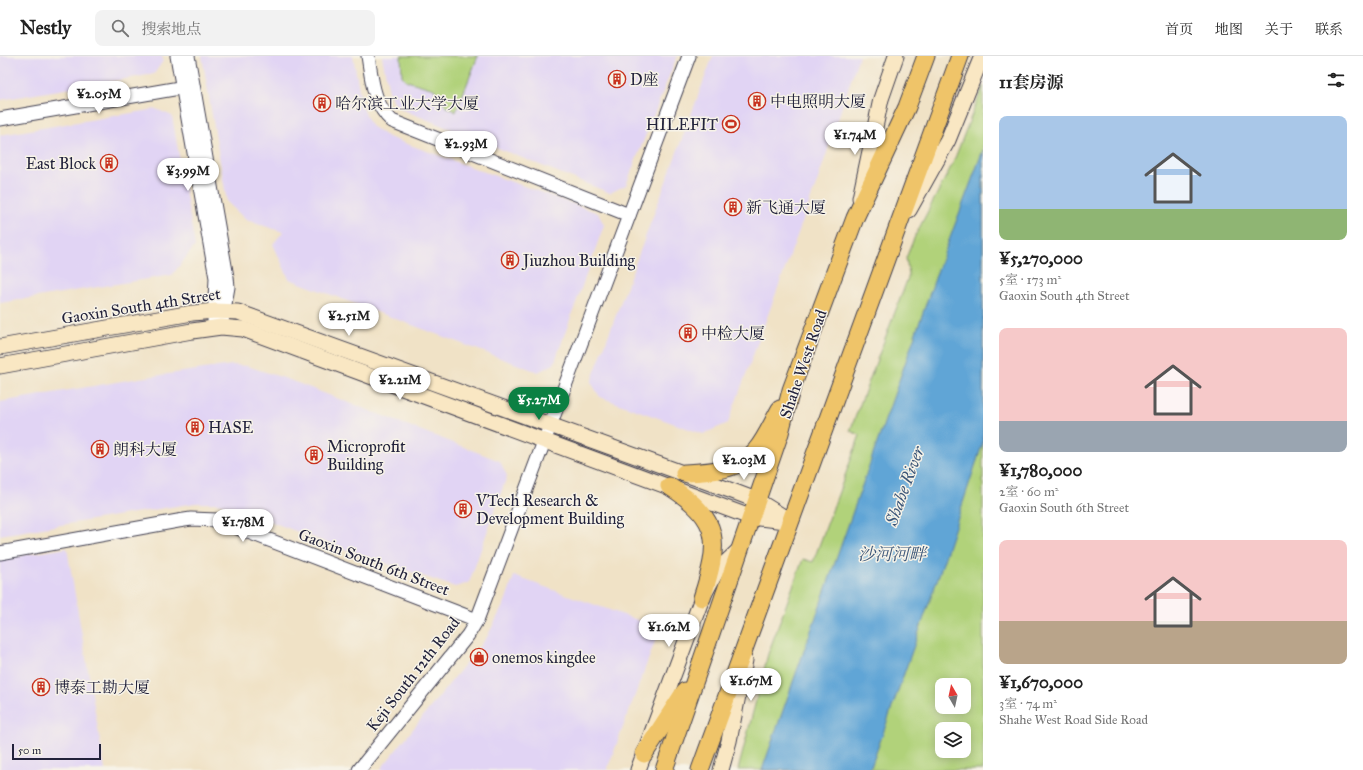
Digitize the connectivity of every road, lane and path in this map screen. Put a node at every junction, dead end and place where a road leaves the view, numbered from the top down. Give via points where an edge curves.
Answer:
1 (177, 56) edge
2 (188, 56) edge
3 (368, 56) edge
4 (689, 56) edge
5 (896, 56) edge
6 (926, 56) edge
7 (960, 56) edge
8 (982, 56) edge
9 (188, 87) junction
10 (0, 119) edge
11 (629, 215) junction
12 (855, 218) junction
13 (895, 235) junction
14 (220, 310) junction
15 (218, 327) junction
16 (0, 347) edge
17 (0, 366) edge
18 (791, 390) junction
19 (551, 424) junction
20 (545, 440) junction
21 (684, 473) junction
22 (669, 486) junction
23 (756, 500) junction
24 (750, 517) junction
25 (790, 521) junction
26 (738, 551) junction
27 (0, 553) edge
28 (702, 598) junction
29 (477, 620) junction
30 (752, 626) junction
31 (699, 669) junction
32 (644, 754) junction
33 (359, 770) edge
34 (638, 770) edge
35 (664, 770) edge
36 (700, 770) edge
37 (721, 770) edge

1 - 9 street
2 - 9 street
3 - 11 street via 377,103 392,121
4 - 11 street, Keji South 12th Road
5 - 12 main road via 881,98
6 - 12 main road, Shahe West Road via 907,107
7 - 13 main road
8 - 13 main road via 948,140
9 - 10 street
9 - 14 street via 227,277 228,287
11 - 19 street, Keji South 12th Road
12 - 18 main road, Shahe West Road
13 - 25 main road
14 - 15 street
14 - 16 main road, Gaoxin South 4th Street
14 - 19 main road, Gaoxin South 4th Street via 247,314
15 - 17 main road, Gaoxin South 4th Street
15 - 20 main road, Gaoxin South 4th Street via 243,329
18 - 21 main road via 756,451 746,460 719,470
18 - 23 main road, Shahe West Road via 780,433
19 - 20 street, Keji South 12th Road
19 - 21 main road, Gaoxin South 4th Street
20 - 22 main road, Gaoxin South 4th Street
20 - 29 street, Keji South 12th Road
21 - 23 main road, Gaoxin South 4th Street
22 - 24 main road, Gaoxin South 4th Street
22 - 28 main road via 696,505 710,526 714,560
23 - 24 main road, Shahe West Road
23 - 25 main road, Gaoxin South 4th Street
24 - 25 main road, Gaoxin South 4th Street
24 - 26 main road, Shahe West Road
25 - 30 main road
26 - 28 main road via 716,572
26 - 31 main road, Shahe West Road
27 - 29 street, Gaoxin South 6th Street via 191,519 217,520
28 - 32 main road
29 - 33 street, Keji South 12th Road via 468,635
30 - 36 main road
30 - 37 main road
31 - 32 main road
31 - 35 main road, Shahe West Road
32 - 34 main road

